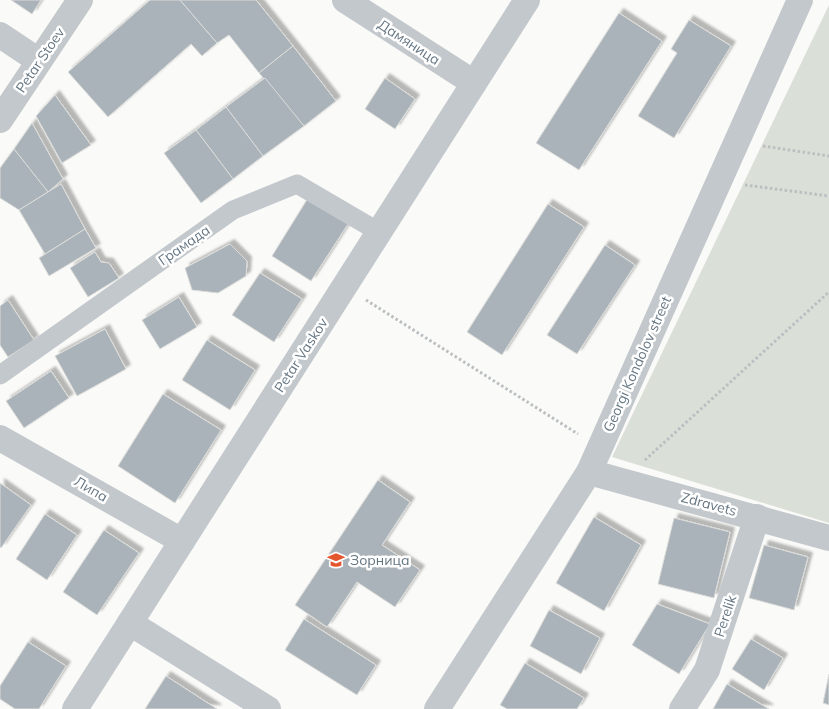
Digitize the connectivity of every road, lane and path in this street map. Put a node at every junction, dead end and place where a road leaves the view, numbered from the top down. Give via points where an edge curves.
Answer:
1 (80, 0) edge
2 (345, 0) edge
3 (527, 0) edge
4 (800, 0) edge
5 (0, 35) edge
6 (39, 61) junction
7 (474, 83) junction
8 (0, 120) edge
9 (736, 143) junction
10 (829, 156) edge
11 (719, 181) junction
12 (829, 196) edge
13 (379, 232) junction
14 (345, 286) junction
15 (829, 292) edge
16 (0, 375) edge
17 (0, 438) edge
18 (600, 448) junction
19 (589, 472) junction
20 (622, 481) junction
21 (757, 517) junction
22 (829, 538) edge
23 (182, 541) junction
24 (130, 623) junction
25 (75, 709) edge
26 (268, 709) edge
27 (437, 709) edge
28 (682, 709) edge

1 - 6 street, Petar Stoev
2 - 7 street, Дамяница
3 - 7 street, Petar Vaskov
4 - 9 street, Georgi Kondolov street
5 - 6 street
6 - 8 street, Petar Stoev
7 - 13 street, Petar Vaskov
9 - 10 path
9 - 11 street, Georgi Kondolov street
11 - 12 path
11 - 18 street, Georgi Kondolov street
13 - 14 street, Petar Vaskov
13 - 16 street, Грамада via 297,184 232,210
14 - 18 path
14 - 23 street, Petar Vaskov
15 - 20 path
17 - 23 street, Липа
18 - 19 street, Georgi Kondolov street
19 - 20 street, Zdravets
19 - 27 street, Georgi Kondolov street
20 - 21 street, Zdravets
21 - 22 street, Zdravets
21 - 28 street, Perelik via 707,670
23 - 24 street, Petar Vaskov
24 - 25 street, Petar Vaskov
24 - 26 street

